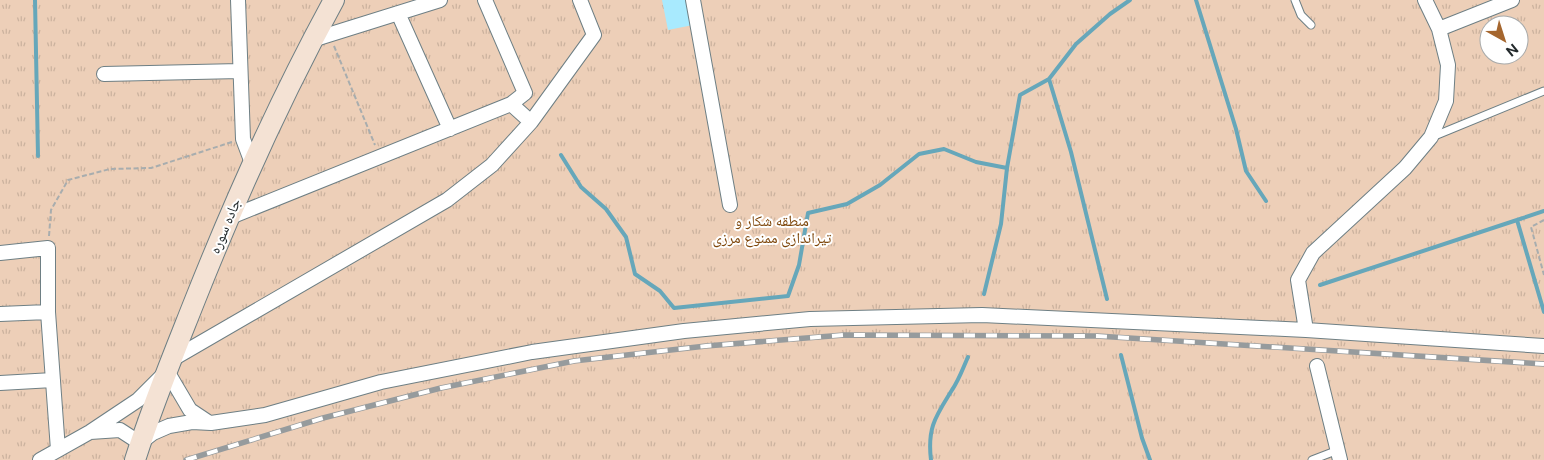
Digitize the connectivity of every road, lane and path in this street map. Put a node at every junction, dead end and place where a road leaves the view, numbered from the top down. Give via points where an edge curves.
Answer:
1 (238, 0) edge
2 (334, 0) edge
3 (440, 0) edge
4 (485, 0) edge
5 (580, 0) edge
6 (693, 0) edge
7 (1295, 0) edge
8 (1425, 0) edge
9 (1512, 0) edge
10 (398, 13) junction
11 (1311, 25) dead end
12 (1439, 29) junction
13 (321, 37) junction
14 (240, 72) junction
15 (104, 74) dead end
16 (1544, 91) edge
17 (511, 104) junction
18 (531, 122) junction
19 (450, 128) junction
20 (1431, 137) junction
21 (244, 139) junction
22 (380, 156) junction
23 (252, 163) junction
24 (730, 205) dead end
25 (228, 218) junction
26 (1544, 220) edge
27 (48, 248) junction
28 (0, 253) edge
29 (1544, 275) edge
30 (48, 312) junction
31 (0, 314) edge
32 (1306, 330) junction
33 (1544, 346) edge
34 (169, 366) junction
35 (1317, 366) dead end
36 (53, 380) junction
37 (0, 383) edge
38 (211, 423) junction
39 (90, 432) junction
40 (58, 450) junction
41 (138, 451) edge
42 (1339, 455) edge
43 (40, 460) edge
44 (1312, 460) edge

1 - 14 street
2 - 13 main road, جاده سوره
3 - 10 street
4 - 17 street via 525,93
5 - 18 street via 594,35
6 - 24 street
7 - 11 lane via 1301,15
8 - 12 street
9 - 12 street
10 - 13 street
10 - 19 street
12 - 20 street via 1448,65 1446,101
13 - 22 path
13 - 23 main road, جاده سوره
14 - 15 street
14 - 21 street
16 - 20 lane
17 - 18 street
17 - 19 street
18 - 34 street via 492,165 447,200
19 - 22 street
20 - 32 street via 1405,168 1313,254 1298,280
21 - 23 street
21 - 27 path via 151,168 110,169 68,180 51,210
22 - 25 street
23 - 25 main road, جاده سوره
25 - 34 main road, جاده سوره
26 - 29 path via 1531,227
27 - 28 street
27 - 30 street
30 - 31 street
30 - 36 street
32 - 33 street
32 - 38 street via 982,315 810,318 532,352 381,382 266,415
34 - 38 street via 190,410
34 - 39 street via 138,400
34 - 41 main road, جاده سوره
35 - 42 street
36 - 37 street
36 - 40 street
38 - 41 street via 192,422 153,432
39 - 40 street
39 - 41 street via 120,430
40 - 43 street
42 - 44 lane

